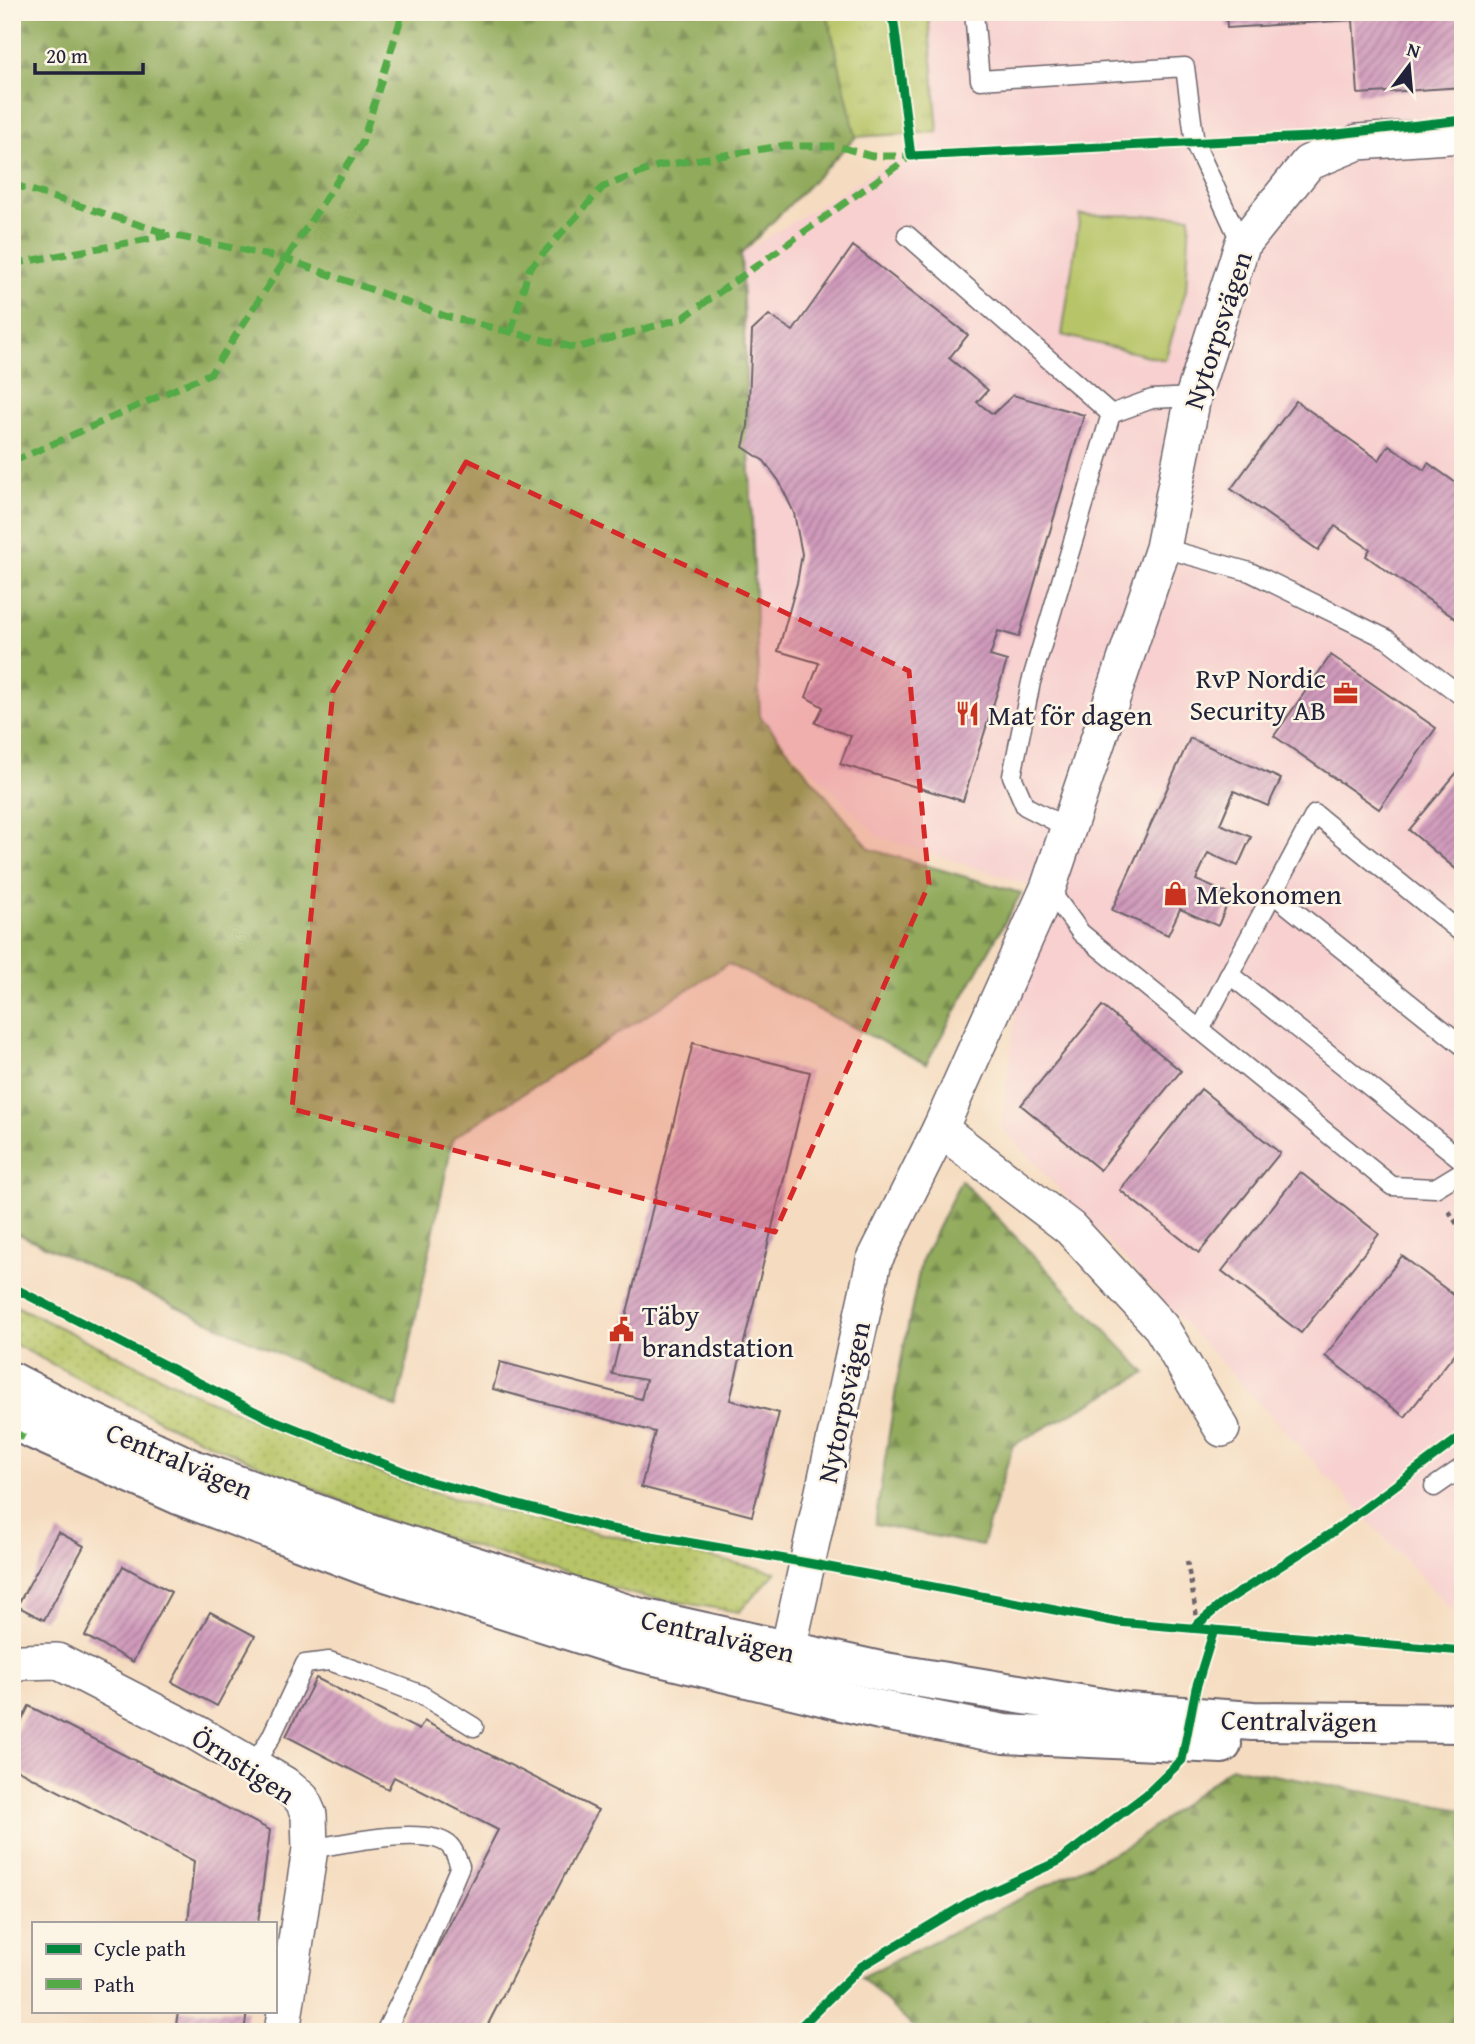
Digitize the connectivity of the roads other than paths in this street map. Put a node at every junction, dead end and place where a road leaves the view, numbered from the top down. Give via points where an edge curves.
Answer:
1 (974, 12) edge
2 (1463, 135) edge
3 (907, 235) dead end
4 (1242, 245) junction
5 (1193, 397) junction
6 (1111, 414) junction
7 (1163, 548) junction
8 (1463, 697) edge
9 (1068, 828) junction
10 (1048, 888) junction
11 (1272, 893) junction
12 (1463, 934) edge
13 (1229, 974) junction
14 (1200, 1030) junction
15 (1463, 1046) edge
16 (940, 1129) junction
17 (1463, 1161) edge
18 (1463, 1171) edge
19 (12, 1382) edge
20 (12, 1420) edge
21 (1222, 1429) dead end
22 (1463, 1467) edge
23 (1434, 1488) dead end
24 (788, 1651) junction
25 (12, 1666) edge
26 (779, 1688) junction
27 (1463, 1723) edge
28 (474, 1727) dead end
29 (1463, 1749) edge
30 (253, 1766) junction
31 (310, 1849) junction
32 (282, 2032) edge
33 (385, 2032) edge

1 - 4 lane via 979,80 1185,67 1195,144
2 - 4 street, Nytorpsvägen via 1358,142 1308,163
3 - 6 lane
4 - 5 street, Nytorpsvägen
5 - 6 lane via 1152,399
5 - 7 street, Nytorpsvägen
6 - 9 lane via 1031,682 1012,776 1025,806
7 - 8 lane via 1250,572 1387,639
7 - 9 street, Nytorpsvägen
9 - 10 street, Nytorpsvägen
10 - 14 lane via 1082,933
10 - 16 street, Nytorpsvägen
11 - 12 lane via 1315,814
11 - 13 lane
11 - 15 lane
13 - 14 lane
13 - 17 lane
14 - 18 lane via 1392,1186 1435,1188
16 - 21 street via 1070,1228 1161,1327
16 - 24 street, Nytorpsvägen via 874,1261
19 - 24 street, Centralvägen via 190,1468 378,1536 638,1617
20 - 26 street, Centralvägen via 179,1495 367,1566 626,1649
22 - 23 lane
24 - 26 street, Nytorpsvägen
24 - 27 street, Centralvägen via 1010,1695 1127,1712 1254,1721
25 - 30 street, Örnstigen via 57,1661
26 - 29 street, Centralvägen via 1004,1734 1229,1745
28 - 30 lane via 420,1694 367,1674 329,1661 305,1664
30 - 31 street, Örnstigen via 302,1799 309,1815
31 - 32 street, Örnstigen
31 - 33 lane via 375,1839 435,1837 451,1847 460,1866

